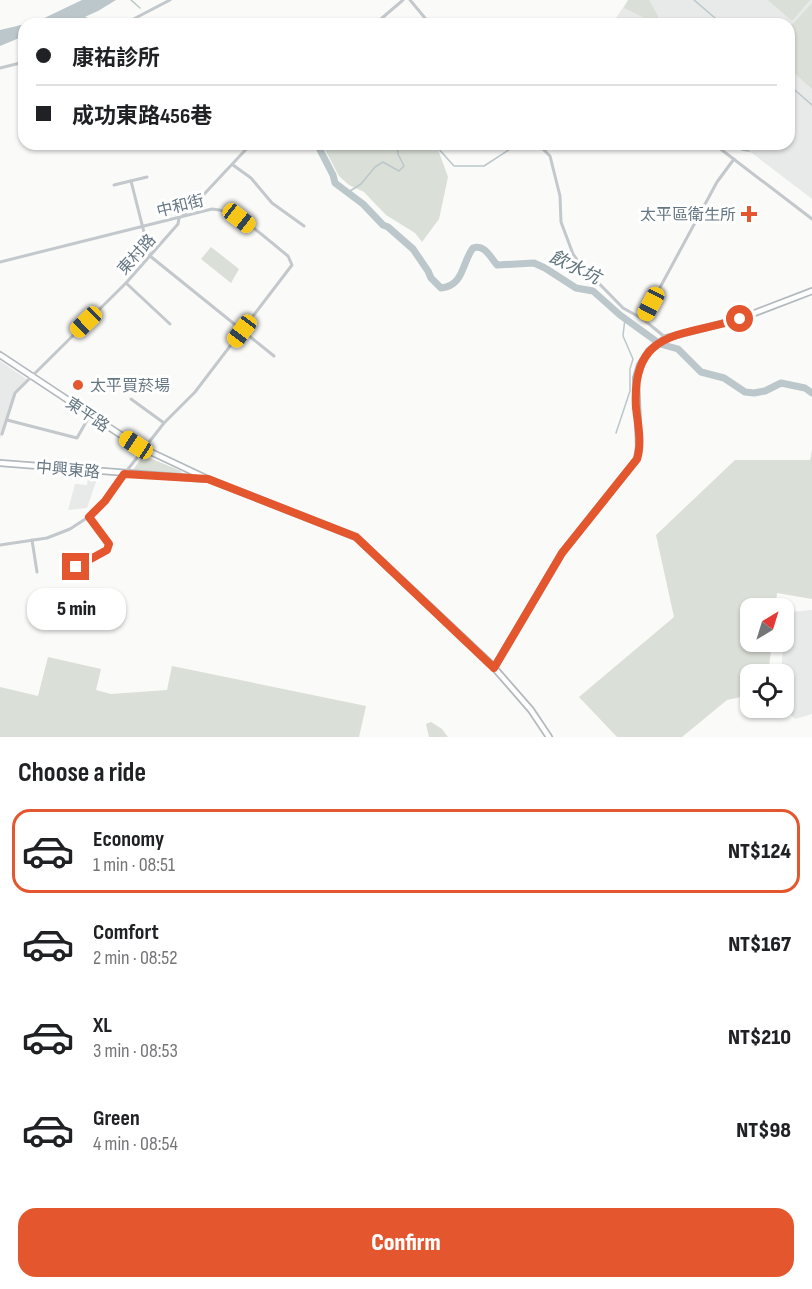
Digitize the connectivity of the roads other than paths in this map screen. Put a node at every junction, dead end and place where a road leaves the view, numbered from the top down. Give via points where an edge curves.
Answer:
1 (170, 0) edge
2 (403, 0) edge
3 (410, 0) edge
4 (136, 18) edge
5 (382, 18) edge
6 (425, 18) edge
7 (18, 64) edge
8 (0, 68) edge
9 (246, 150) edge
10 (544, 150) edge
11 (722, 150) edge
12 (734, 159) junction
13 (232, 165) junction
14 (147, 177) dead end
15 (131, 181) junction
16 (114, 185) dead end
17 (180, 218) junction
18 (812, 219) edge
19 (142, 226) junction
20 (304, 226) dead end
21 (150, 256) junction
22 (0, 262) edge
23 (126, 283) junction
24 (812, 291) edge
25 (643, 319) junction
26 (170, 324) dead end
27 (242, 331) junction
28 (666, 338) junction
29 (0, 355) edge
30 (274, 356) dead end
31 (31, 376) junction
32 (131, 399) dead end
33 (90, 416) junction
34 (7, 420) junction
35 (164, 423) junction
36 (2, 434) dead end
37 (145, 450) junction
38 (0, 463) edge
39 (124, 474) junction
40 (208, 479) junction
41 (89, 517) junction
42 (32, 540) junction
43 (0, 545) edge
44 (76, 567) dead end
45 (37, 572) dead end
46 (494, 668) junction
47 (549, 737) edge

1 - 4 street
2 - 5 street
3 - 6 street
7 - 8 street
9 - 13 street, 東村路
10 - 25 street via 550,156 560,196 561,222 573,254 623,308
11 - 12 street
12 - 18 street
12 - 25 street via 712,190
13 - 17 street, 東村路
13 - 20 street
14 - 15 street
15 - 16 street
15 - 19 street
17 - 19 street, 中和街
17 - 21 street, 東村路
17 - 27 street, 中和街 via 223,209 291,261 290,268
19 - 21 street
19 - 22 street, 中和街
21 - 23 street, 東村路
21 - 27 street
23 - 26 street
23 - 31 street, 東村路
24 - 28 main road via 740,319
25 - 28 street
27 - 30 street
27 - 35 street, 中和街 via 193,394
28 - 46 main road via 652,349 636,378 637,459 562,553
29 - 31 main road, 東平路
31 - 33 main road, 東平路
31 - 34 street, 東村路 via 15,393
32 - 35 street
33 - 34 street via 78,438
33 - 37 main road, 東平路
34 - 36 street, 東村路
35 - 37 street, 中和街
37 - 39 street, 中和街
37 - 40 main road, 東平路
38 - 39 main road, 中興東路
39 - 40 main road, 中興東路
39 - 41 street, 中和街
40 - 46 main road, 東平路 via 356,537
41 - 42 street, 中和街 via 66,531
41 - 44 street via 109,544 107,550
42 - 43 street, 中和街
42 - 45 street
46 - 47 main road, 東平路

